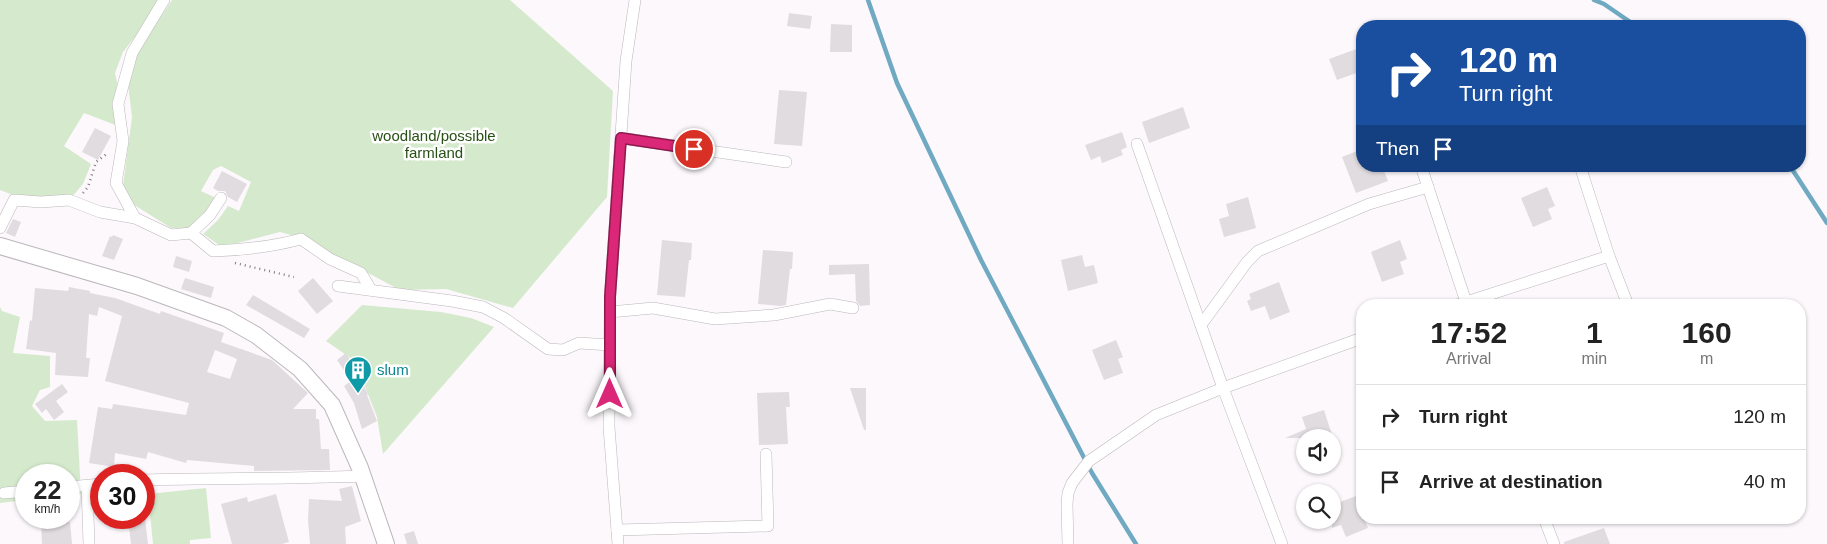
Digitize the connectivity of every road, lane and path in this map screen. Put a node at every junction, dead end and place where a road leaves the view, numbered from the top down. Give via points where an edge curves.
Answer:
1 (164, 0) edge
2 (635, 0) edge
3 (621, 138) junction
4 (123, 141) junction
5 (1138, 144) dead end
6 (786, 162) dead end
7 (1423, 172) edge
8 (1582, 172) edge
9 (1428, 187) junction
10 (221, 198) dead end
11 (75, 202) junction
12 (135, 218) junction
13 (0, 228) edge
14 (191, 233) junction
15 (0, 246) edge
16 (1609, 256) junction
17 (234, 262) dead end
18 (294, 277) dead end
19 (338, 286) dead end
20 (371, 290) junction
21 (1462, 299) edge
22 (1478, 299) edge
23 (1626, 299) edge
24 (853, 308) dead end
25 (610, 312) junction
26 (1201, 325) junction
27 (1356, 340) edge
28 (610, 345) junction
29 (1223, 388) junction
30 (766, 454) dead end
31 (363, 476) junction
32 (155, 480) edge
33 (80, 486) edge
34 (87, 486) junction
35 (90, 486) edge
36 (15, 492) edge
37 (4, 493) dead end
38 (1546, 524) edge
39 (617, 530) junction
40 (90, 544) edge
41 (386, 544) edge
42 (618, 544) edge
43 (1068, 544) edge
44 (1282, 544) edge
45 (1554, 544) edge

1 - 4 street via 132,52 118,104
2 - 3 street via 626,61
3 - 6 street
3 - 25 street
4 - 11 path via 96,162 88,187
4 - 12 street via 116,183
5 - 26 street
7 - 9 street
8 - 16 street
9 - 21 street
9 - 26 street via 1369,204 1258,251
10 - 14 street via 210,215
11 - 12 street via 100,212
11 - 13 street via 14,200
12 - 14 street via 171,235
14 - 20 street via 213,251 245,250 300,239 330,259 361,273
15 - 31 main road via 137,286 226,318 256,335 300,369 332,405
16 - 22 street
16 - 23 street
17 - 18 path
19 - 20 street
20 - 28 street via 483,307 548,349 563,350 579,343
24 - 25 street via 830,304 774,315 715,319 653,308
25 - 28 street
26 - 29 street
27 - 29 street
28 - 39 street via 609,427
29 - 43 street via 1156,415 1089,461 1068,493
29 - 44 street
30 - 39 street via 768,526
31 - 32 street
31 - 41 main road
33 - 34 street
34 - 35 street
34 - 40 street
36 - 37 street
38 - 45 street
39 - 42 street

